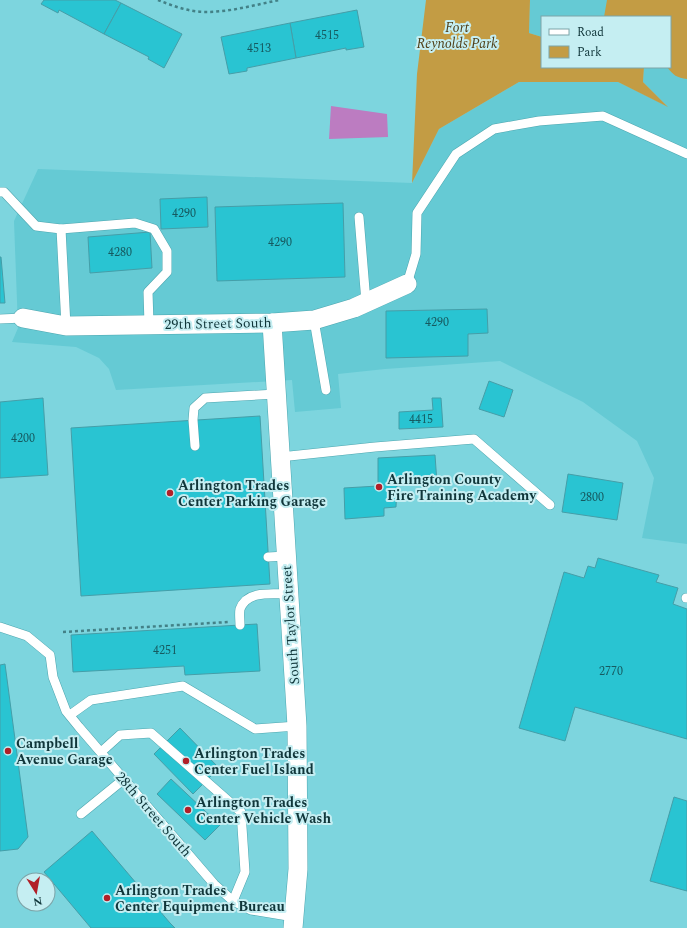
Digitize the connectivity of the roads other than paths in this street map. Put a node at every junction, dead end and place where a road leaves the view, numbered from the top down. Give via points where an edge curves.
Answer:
1 (687, 154) edge
2 (0, 192) edge
3 (359, 217) dead end
4 (61, 229) junction
5 (407, 284) joint
6 (366, 302) junction
7 (23, 318) joint
8 (0, 319) edge
9 (314, 320) junction
10 (272, 323) junction
11 (149, 324) junction
12 (66, 326) junction
13 (326, 390) dead end
14 (276, 394) junction
15 (194, 446) dead end
16 (280, 458) junction
17 (550, 505) dead end
18 (288, 594) junction
19 (240, 623) road end
20 (0, 627) edge
21 (70, 715) junction
22 (297, 726) junction
23 (101, 752) junction
24 (124, 779) junction
25 (81, 814) dead end
26 (234, 901) junction
27 (293, 923) edge

1 - 5 lane via 603,116 540,121 494,129 456,154 417,213 416,254
2 - 4 lane via 4,192 36,226
3 - 6 lane
4 - 11 lane via 135,223 154,229 167,251 167,272 148,292
4 - 12 lane
5 - 6 street, 29th Street South
6 - 9 street, 29th Street South
7 - 8 lane
7 - 12 street, 29th Street South
9 - 10 street, 29th Street South
9 - 13 lane
10 - 11 street, 29th Street South
10 - 14 street, South Taylor Street
11 - 12 street, 29th Street South
14 - 15 lane via 204,398 194,408
14 - 16 street, South Taylor Street
16 - 17 lane via 474,439
16 - 18 street, South Taylor Street via 277,557
18 - 19 lane via 256,595 244,601 239,611
18 - 22 street, South Taylor Street
20 - 21 lane, 28th Street South via 27,636 50,655 53,677 66,711
21 - 22 lane via 91,700 183,686 255,729
21 - 23 lane, 28th Street South
22 - 27 street, South Taylor Street via 298,869
23 - 24 lane, 28th Street South
23 - 26 lane via 120,735 151,733 241,812 245,872
24 - 25 lane
24 - 26 lane, 28th Street South via 214,884
26 - 27 lane, 28th Street South via 251,910

